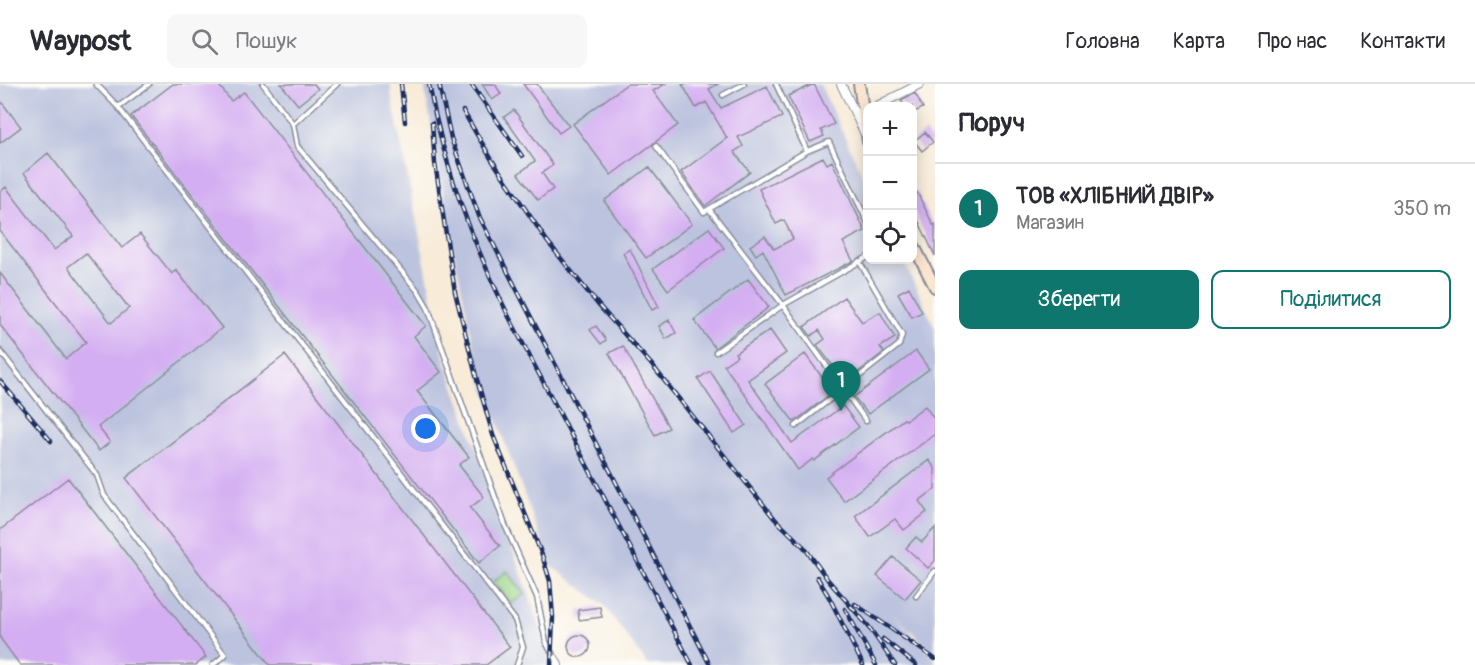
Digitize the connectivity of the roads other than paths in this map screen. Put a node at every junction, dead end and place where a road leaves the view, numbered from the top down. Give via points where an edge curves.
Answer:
1 (96, 84) edge
2 (149, 84) edge
3 (263, 84) edge
4 (337, 84) edge
5 (744, 84) edge
6 (776, 84) edge
7 (841, 84) edge
8 (860, 84) edge
9 (920, 84) edge
10 (723, 95) dead end
11 (864, 102) edge
12 (885, 102) edge
13 (118, 107) junction
14 (293, 124) junction
15 (863, 131) edge
16 (656, 146) dead end
17 (807, 151) junction
18 (710, 209) junction
19 (863, 214) edge
20 (917, 252) edge
21 (863, 259) edge
22 (859, 261) junction
23 (935, 287) edge
24 (783, 305) junction
25 (0, 351) edge
26 (716, 352) dead end
27 (844, 389) junction
28 (866, 421) dead end
29 (796, 426) dead end
30 (935, 571) edge
31 (916, 596) dead end
32 (556, 662) edge
33 (213, 665) edge
34 (517, 665) edge

1 - 13 lane
2 - 13 lane
3 - 14 lane
4 - 14 lane
5 - 10 lane
6 - 17 lane
7 - 15 street
8 - 11 main road
9 - 12 street
13 - 34 lane via 514,620 523,647
14 - 32 lane via 297,146 428,308 505,525 537,597 546,642
16 - 18 lane via 704,213
17 - 18 lane
17 - 19 lane via 829,142
18 - 24 lane
20 - 23 main road
21 - 22 lane
22 - 24 lane
22 - 27 lane via 902,335 898,345
24 - 26 lane
24 - 27 lane
25 - 33 lane via 98,475 104,495 225,655
27 - 28 lane
27 - 29 lane
30 - 31 lane

